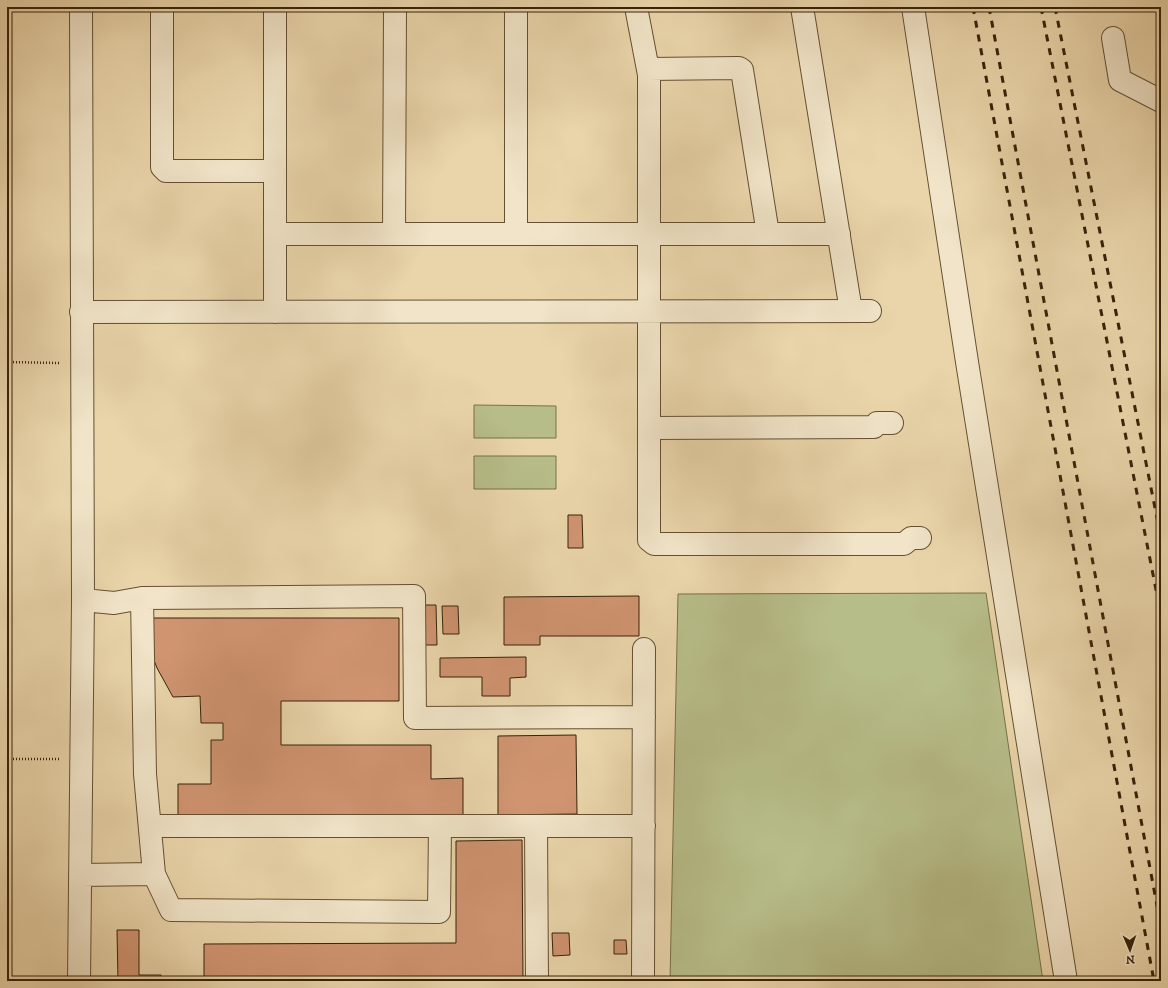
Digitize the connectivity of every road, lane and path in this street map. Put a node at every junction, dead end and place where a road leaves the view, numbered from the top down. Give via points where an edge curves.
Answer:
1 (81, 7) edge
2 (162, 7) edge
3 (275, 7) edge
4 (395, 7) edge
5 (516, 7) edge
6 (636, 7) edge
7 (802, 7) edge
8 (913, 7) edge
9 (1112, 38) dead end
10 (648, 69) junction
11 (1161, 100) edge
12 (275, 171) junction
13 (275, 234) junction
14 (394, 234) junction
15 (516, 234) junction
16 (648, 234) junction
17 (768, 234) junction
18 (839, 234) junction
19 (82, 312) junction
20 (275, 312) junction
21 (649, 312) junction
22 (7, 362) edge
23 (82, 363) junction
24 (892, 423) dead end
25 (649, 428) junction
26 (920, 538) dead end
27 (142, 598) junction
28 (82, 600) junction
29 (644, 649) dead end
30 (644, 717) junction
31 (81, 758) junction
32 (7, 759) edge
33 (150, 826) junction
34 (440, 826) junction
35 (536, 826) junction
36 (644, 826) junction
37 (154, 874) junction
38 (80, 875) junction
39 (78, 981) edge
40 (537, 981) edge
41 (643, 981) edge
42 (1066, 981) edge

1 - 19 street
2 - 12 street via 162,166 166,171
3 - 12 street
4 - 14 street
5 - 15 street
6 - 10 street
7 - 18 street
8 - 42 street
9 - 11 street via 1120,80
10 - 16 street
10 - 17 street via 742,70
12 - 13 street
13 - 14 street
13 - 20 street
14 - 15 street
15 - 16 street
16 - 17 street
16 - 21 street
17 - 18 street
18 - 21 street via 861,311
19 - 20 street
19 - 23 street
20 - 21 street
21 - 25 street
22 - 23 path
23 - 28 street
24 - 25 street via 878,423 874,427
25 - 26 street via 649,540 654,544 904,544 911,538
27 - 28 street via 114,603
27 - 30 street via 414,596 415,718
27 - 33 street via 145,774
28 - 31 street
29 - 30 street
30 - 36 street
31 - 32 path
31 - 38 street
33 - 34 street
33 - 37 street
34 - 35 street
34 - 37 street via 439,912 171,910
35 - 36 street
35 - 40 street
36 - 41 street
37 - 38 street
38 - 39 street

